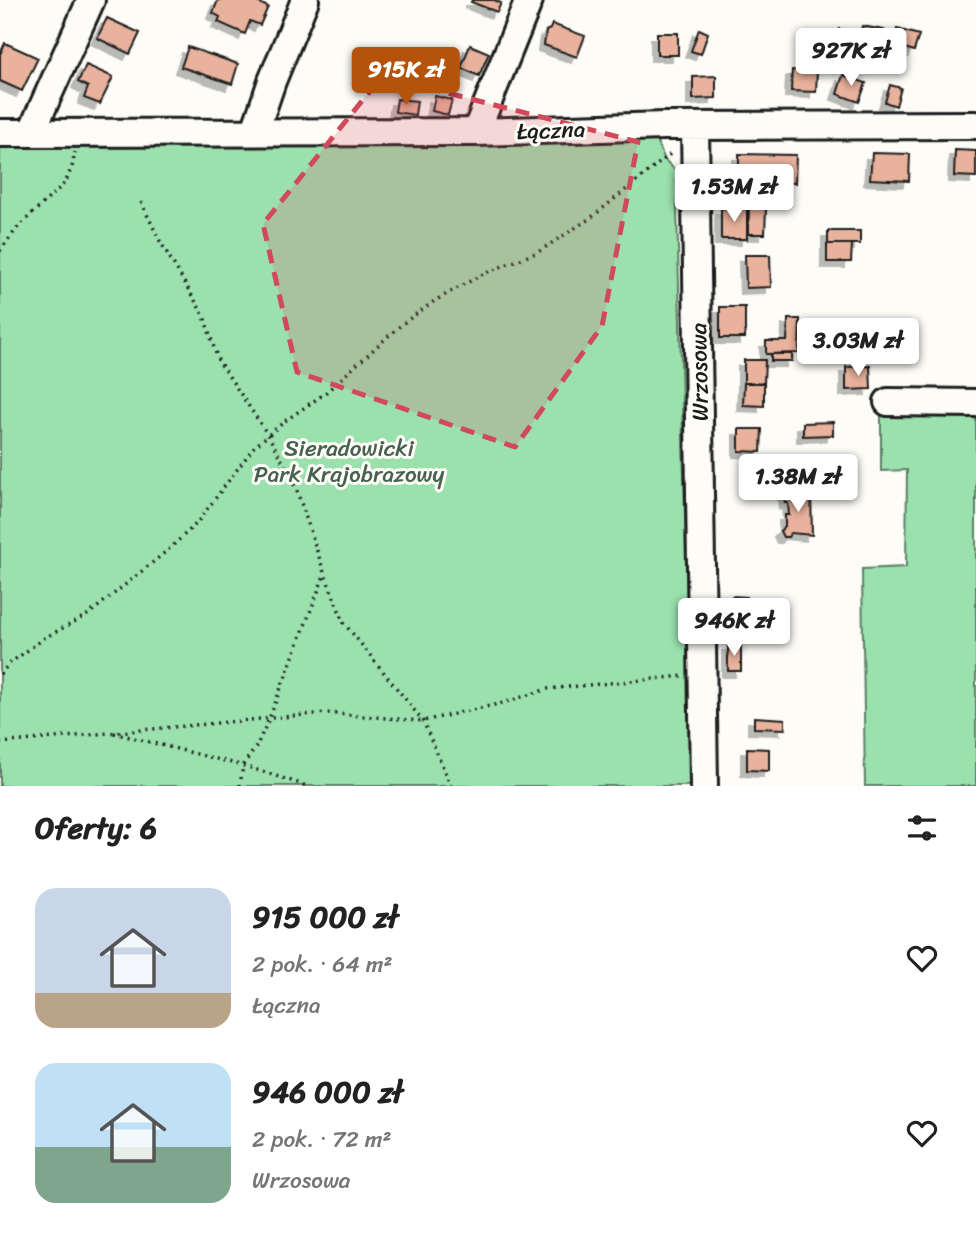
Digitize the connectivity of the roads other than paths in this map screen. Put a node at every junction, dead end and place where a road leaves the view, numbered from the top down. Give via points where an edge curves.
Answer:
1 (92, 0) edge
2 (305, 0) edge
3 (529, 0) edge
4 (976, 125) edge
5 (695, 126) junction
6 (255, 131) junction
7 (476, 132) junction
8 (0, 133) edge
9 (31, 133) junction
10 (888, 402) dead end
11 (976, 403) edge
12 (705, 786) edge

1 - 9 street
2 - 6 street
3 - 7 street
4 - 5 street, Łączna
5 - 7 street, Łączna
5 - 12 street, Wrzosowa
6 - 7 street, Łączna
6 - 9 street, Łączna
8 - 9 street, Łączna
10 - 11 street

